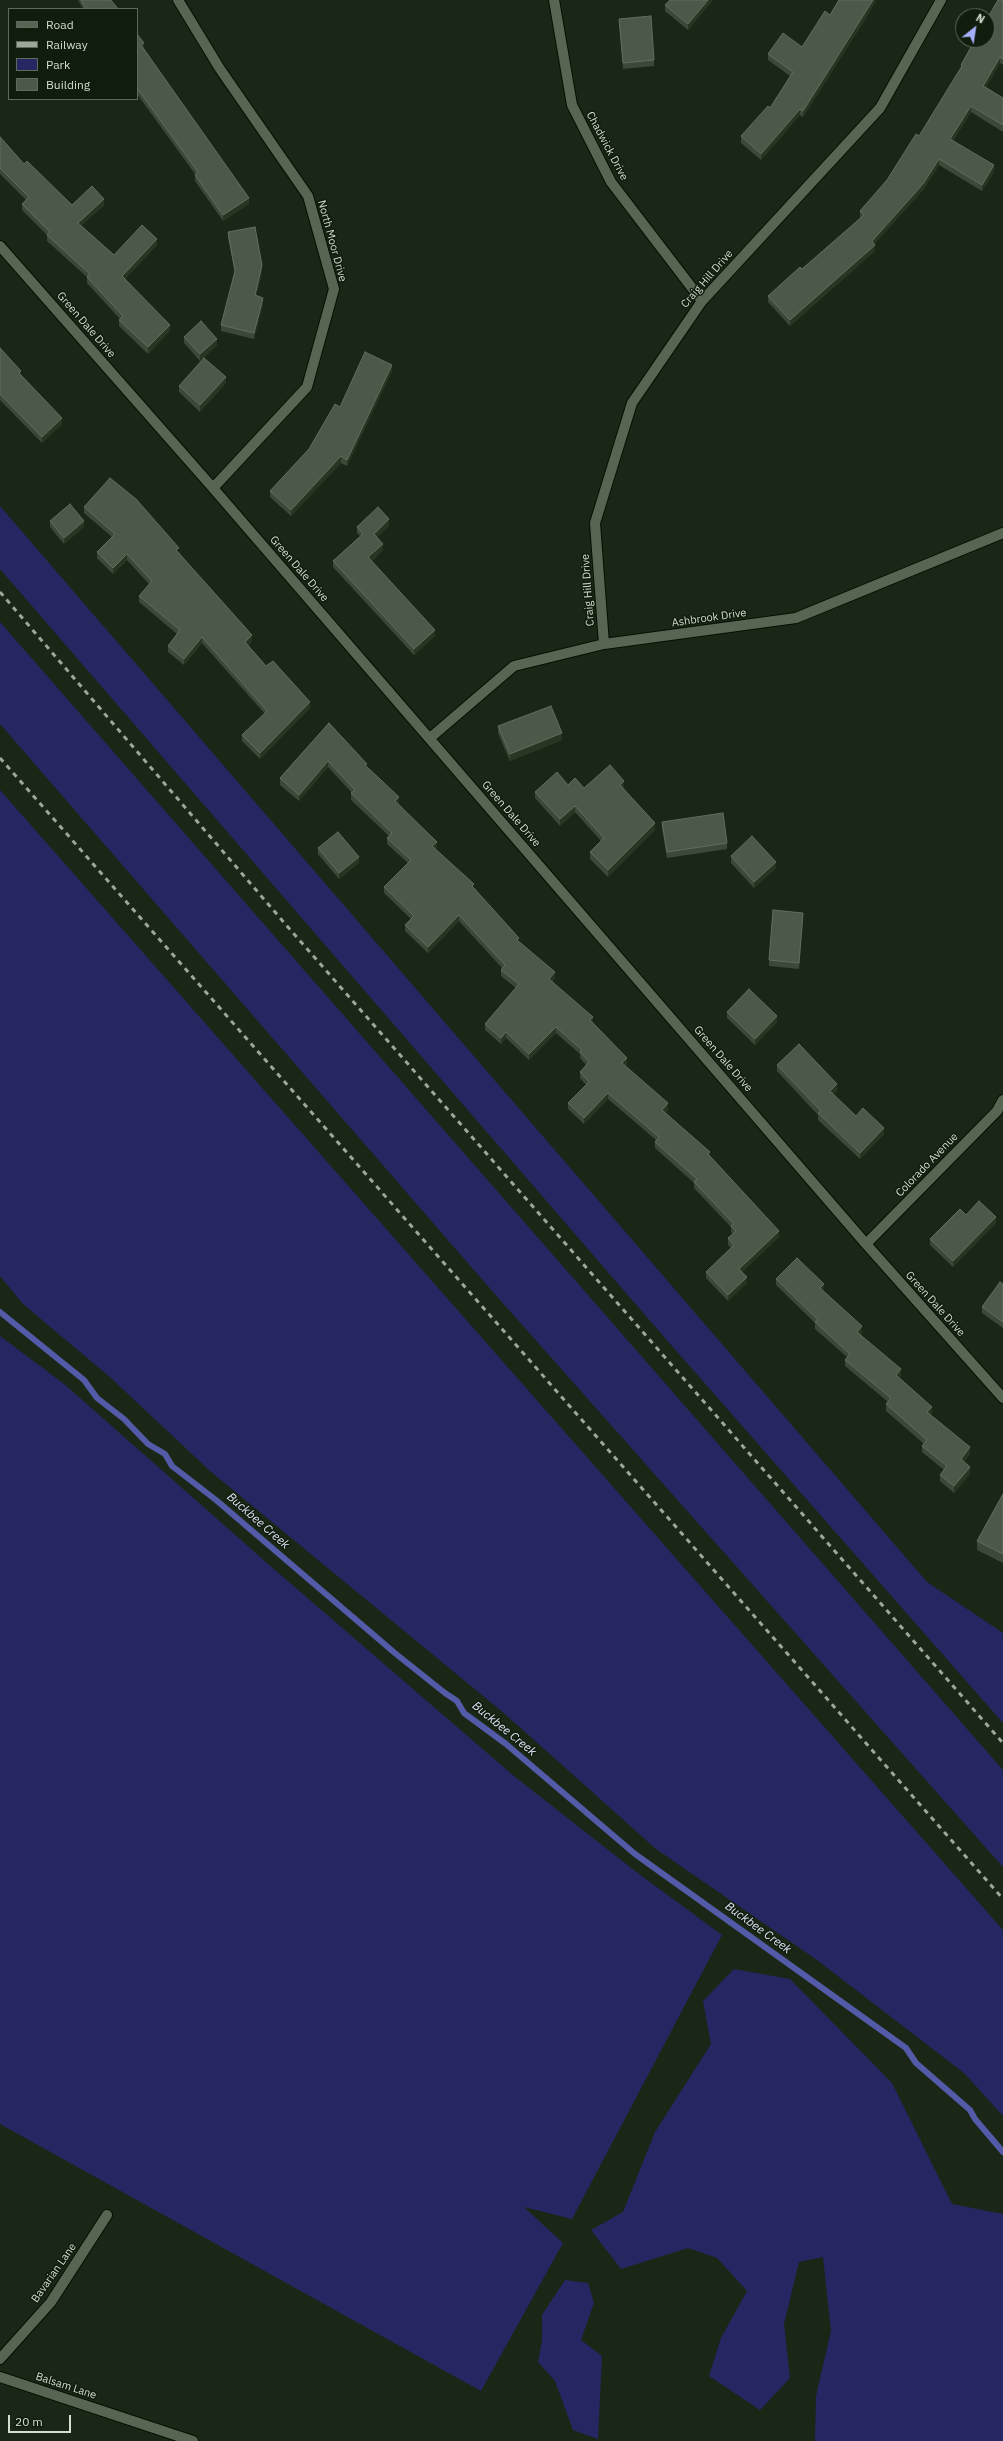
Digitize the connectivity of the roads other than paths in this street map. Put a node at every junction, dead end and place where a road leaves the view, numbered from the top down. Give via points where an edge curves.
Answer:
1 (178, 0) edge
2 (554, 0) edge
3 (941, 0) edge
4 (0, 246) edge
5 (702, 301) junction
6 (213, 488) junction
7 (1003, 533) edge
8 (604, 644) junction
9 (430, 738) junction
10 (1003, 1100) edge
11 (866, 1244) junction
12 (1003, 1398) edge
13 (107, 2216) dead end
14 (0, 2359) edge
15 (0, 2377) edge
16 (193, 2441) edge

1 - 6 street, North Moor Drive via 220,69 308,196 334,289 307,387
2 - 5 street, Chadwick Drive via 572,105 610,182
3 - 5 street, Craig Hill Drive via 880,108
4 - 6 street, Green Dale Drive
5 - 8 street, Craig Hill Drive via 632,402 595,523
6 - 9 street, Green Dale Drive
7 - 8 street, Ashbrook Drive via 796,618
8 - 9 street, Ashbrook Drive via 514,666
9 - 11 street, Green Dale Drive
10 - 11 street, Colorado Avenue via 997,1111
11 - 12 street, Green Dale Drive
13 - 14 street, Bavarian Lane via 51,2302
15 - 16 street, Balsam Lane

